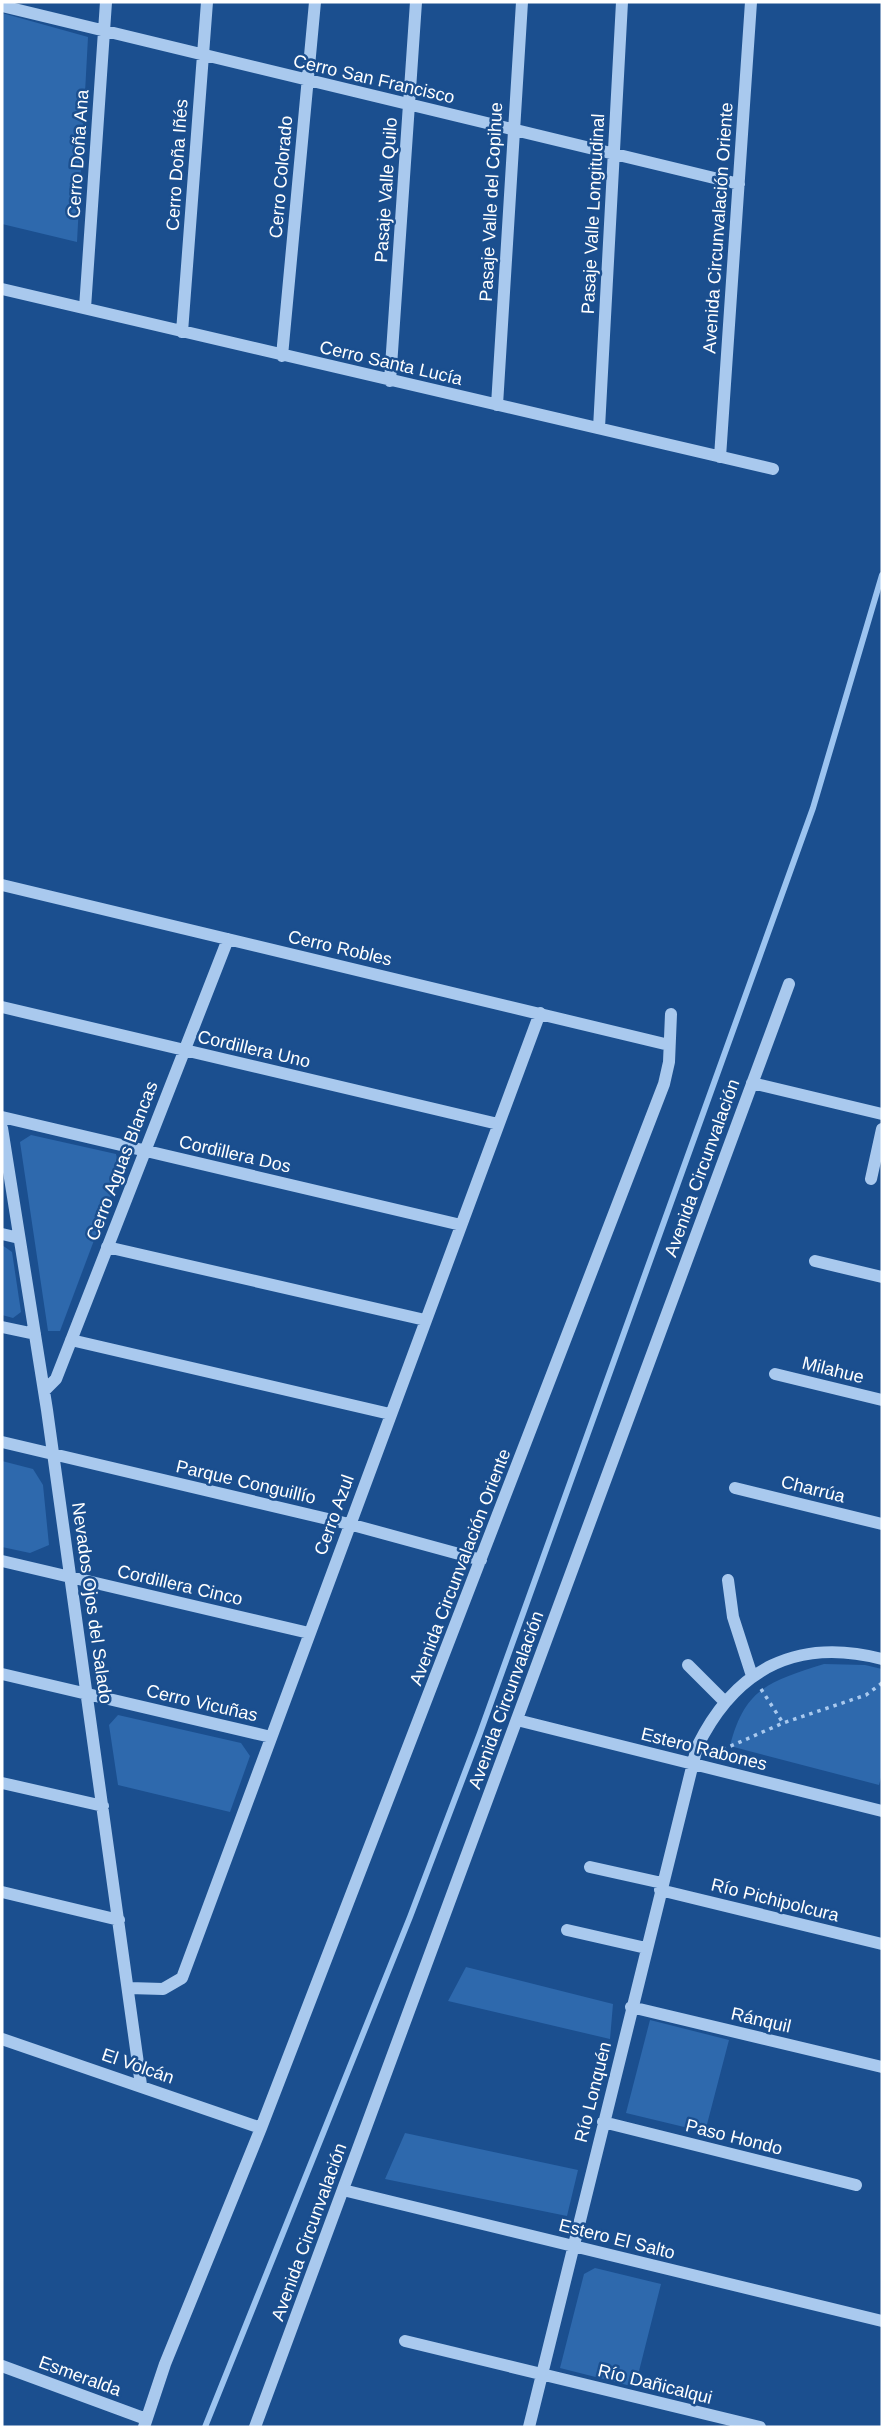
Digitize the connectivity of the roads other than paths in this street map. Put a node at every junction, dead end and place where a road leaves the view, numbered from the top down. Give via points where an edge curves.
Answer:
1 (106, 2) edge
2 (207, 2) edge
3 (315, 2) edge
4 (416, 2) edge
5 (522, 2) edge
6 (622, 2) edge
7 (751, 2) edge
8 (2, 6) edge
9 (104, 32) junction
10 (203, 56) junction
11 (307, 81) junction
12 (410, 105) junction
13 (512, 130) junction
14 (614, 156) junction
15 (739, 184) junction
16 (2, 289) edge
17 (85, 309) junction
18 (182, 332) junction
19 (282, 356) junction
20 (390, 381) junction
21 (497, 405) junction
22 (599, 429) junction
23 (720, 457) junction
24 (773, 469) dead end
25 (2, 885) edge
26 (228, 939) junction
27 (789, 984) dead end
28 (2, 1007) edge
29 (541, 1013) junction
30 (671, 1014) dead end
31 (669, 1045) junction
32 (184, 1050) junction
33 (752, 1083) junction
34 (882, 1114) edge
35 (2, 1117) edge
36 (498, 1124) junction
37 (2, 1128) edge
38 (882, 1129) edge
39 (145, 1151) junction
40 (871, 1179) dead end
41 (461, 1225) junction
42 (2, 1234) edge
43 (19, 1238) junction
44 (107, 1247) junction
45 (814, 1261) dead end
46 (882, 1277) edge
47 (425, 1320) junction
48 (2, 1327) edge
49 (35, 1334) junction
50 (71, 1340) junction
51 (775, 1374) dead end
52 (44, 1391) junction
53 (882, 1399) edge
54 (390, 1414) junction
55 (2, 1442) edge
56 (53, 1454) junction
57 (735, 1488) dead end
58 (349, 1524) junction
59 (882, 1524) edge
60 (2, 1560) edge
61 (481, 1560) junction
62 (69, 1576) junction
63 (728, 1580) dead end
64 (309, 1633) junction
65 (882, 1658) edge
66 (688, 1665) dead end
67 (2, 1674) edge
68 (752, 1676) junction
69 (87, 1694) junction
70 (724, 1701) junction
71 (517, 1720) junction
72 (271, 1737) junction
73 (691, 1764) junction
74 (2, 1783) edge
75 (103, 1806) junction
76 (882, 1811) edge
77 (590, 1867) dead end
78 (661, 1886) junction
79 (2, 1892) edge
80 (119, 1920) junction
81 (567, 1930) dead end
82 (882, 1944) edge
83 (646, 1948) junction
84 (129, 1988) junction
85 (631, 2007) junction
86 (2, 2039) edge
87 (882, 2067) edge
88 (141, 2085) junction
89 (603, 2122) junction
90 (261, 2128) junction
91 (856, 2185) dead end
92 (343, 2190) junction
93 (573, 2246) junction
94 (882, 2321) edge
95 (405, 2341) dead end
96 (2, 2366) edge
97 (542, 2374) junction
98 (145, 2423) edge
99 (255, 2427) edge
100 (529, 2427) edge
101 (760, 2427) edge

1 - 9 street, Cerro Doña Ana
2 - 10 street, Cerro Doña Iñés
3 - 11 street, Cerro Colorado
4 - 12 street, Pasaje Valle Quilo
5 - 13 street, Pasaje Valle del Copihue
6 - 14 street, Pasaje Valle Longitudinal
7 - 15 street, Avenida Circunvalación Oriente
8 - 9 street, Cerro San Francisco
9 - 10 street, Cerro San Francisco
9 - 17 street, Cerro Doña Ana
10 - 11 street, Cerro San Francisco
10 - 18 street, Cerro Doña Iñés
11 - 12 street, Cerro San Francisco
11 - 19 street, Cerro Colorado
12 - 13 street, Cerro San Francisco
12 - 20 street, Pasaje Valle Quilo
13 - 14 street, Cerro San Francisco
13 - 21 street, Pasaje Valle del Copihue
14 - 15 street, Cerro San Francisco
14 - 22 street, Pasaje Valle Longitudinal
15 - 23 street, Avenida Circunvalación Oriente
16 - 17 street, Cerro Santa Lucía
17 - 18 street, Cerro Santa Lucía
18 - 19 street, Cerro Santa Lucía
19 - 20 street, Cerro Santa Lucía
20 - 21 street, Cerro Santa Lucía
21 - 22 street, Cerro Santa Lucía
22 - 23 street, Cerro Santa Lucía
23 - 24 street, Cerro Santa Lucía
25 - 26 street, Cerro Robles
26 - 29 street, Cerro Robles
26 - 32 street, Cerro Aguas Blancas
27 - 33 street, Avenida Circunvalación
28 - 32 street, Cordillera Uno
29 - 31 street, Cerro Robles
29 - 36 street, Cerro Azul
30 - 31 street, Avenida Circunvalación Oriente
31 - 61 street, Avenida Circunvalación Oriente via 664,1084
32 - 36 street, Cordillera Uno
32 - 39 street, Cerro Aguas Blancas
33 - 34 street
33 - 71 street, Avenida Circunvalación
35 - 39 street, Cordillera Dos
36 - 41 street, Cerro Azul
37 - 43 street, Nevados Ojos del Salado
38 - 40 street
39 - 41 street, Cordillera Dos
39 - 44 street, Cerro Aguas Blancas
41 - 47 street, Cerro Azul
42 - 43 street
43 - 49 street, Nevados Ojos del Salado
44 - 47 street
44 - 50 street, Cerro Aguas Blancas
45 - 46 street
47 - 54 street, Cerro Azul
48 - 49 street
49 - 52 street, Nevados Ojos del Salado
50 - 52 street, Cerro Aguas Blancas via 56,1378
50 - 54 street
51 - 53 street, Milahue
52 - 56 street, Nevados Ojos del Salado
54 - 58 street, Cerro Azul
55 - 56 street, Parque Conguillío
56 - 58 street, Parque Conguillío
56 - 62 street, Nevados Ojos del Salado
57 - 59 street, Charrúa
58 - 61 street, Parque Conguillío
58 - 64 street, Cerro Azul
60 - 62 street, Cordillera Cinco
61 - 90 street, Avenida Circunvalación Oriente
62 - 64 street, Cordillera Cinco
62 - 69 street, Nevados Ojos del Salado
63 - 68 street via 733,1617
64 - 72 street, Cerro Azul
65 - 68 street, Río Lonquén via 849,1652 807,1654
66 - 70 street
67 - 69 street, Cerro Vicuñas
68 - 70 street, Río Lonquén
69 - 72 street, Cerro Vicuñas
69 - 75 street, Nevados Ojos del Salado
70 - 73 street, Río Lonquén
71 - 73 street, Estero Rabones
71 - 92 street, Avenida Circunvalación
72 - 84 street, Cerro Azul via 182,1978 163,1989
73 - 76 street, Estero Rabones
73 - 78 street, Río Lonquén
74 - 75 street
75 - 80 street, Nevados Ojos del Salado
77 - 78 street, Río Pichipolcura
78 - 82 street, Río Pichipolcura
78 - 83 street, Río Lonquén
79 - 80 street
80 - 84 street, Nevados Ojos del Salado
81 - 83 street
83 - 85 street, Río Lonquén
84 - 88 street, Nevados Ojos del Salado
85 - 87 street, Ránquil
85 - 89 street, Río Lonquén
86 - 88 street, El Volcán
88 - 90 street, El Volcán
89 - 91 street, Paso Hondo
89 - 93 street, Río Lonquén
90 - 98 street
92 - 93 street, Estero El Salto
92 - 99 street, Avenida Circunvalación
93 - 94 street, Estero El Salto
93 - 97 street, Río Lonquén
95 - 97 street, Río Dañicalqui
96 - 98 street, Esmeralda
97 - 100 street, Río Lonquén
97 - 101 street, Río Dañicalqui

